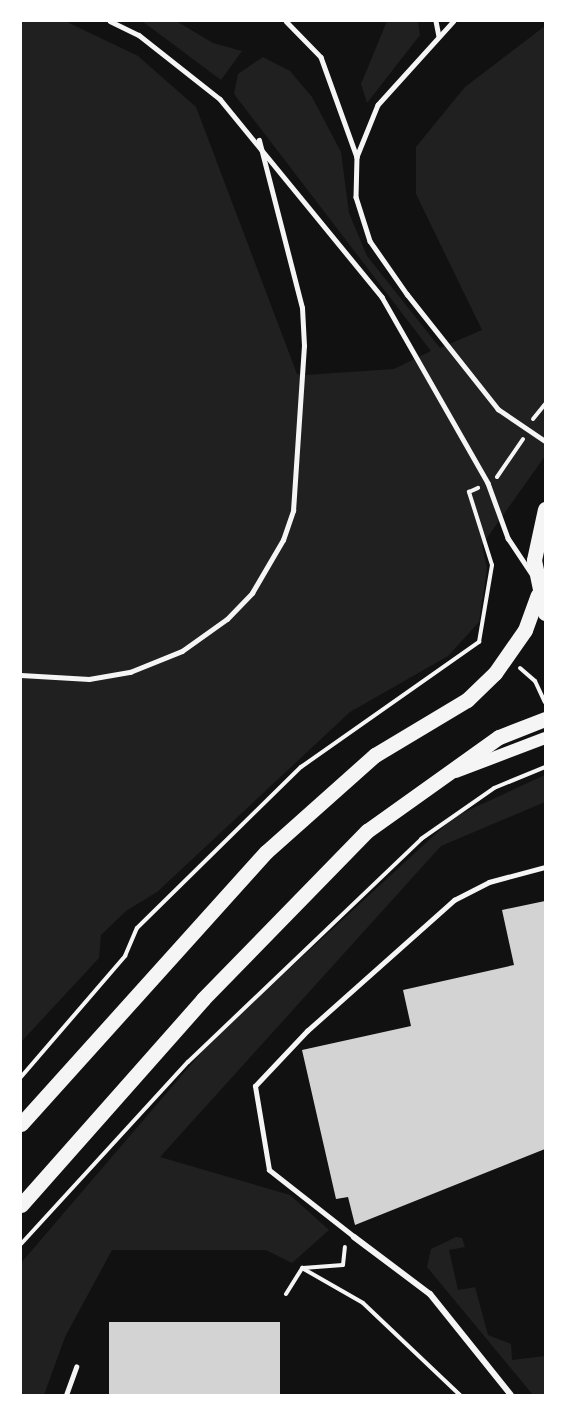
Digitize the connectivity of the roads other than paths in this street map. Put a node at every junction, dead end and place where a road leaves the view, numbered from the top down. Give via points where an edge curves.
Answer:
1 (110, 21) edge
2 (286, 21) edge
3 (436, 21) edge
4 (454, 21) edge
5 (439, 36) junction
6 (259, 140) junction
7 (357, 157) junction
8 (545, 441) edge
9 (545, 509) edge
10 (535, 579) junction
11 (538, 595) junction
12 (545, 613) edge
13 (21, 675) edge
14 (545, 719) edge
15 (545, 738) edge
16 (436, 779) junction
17 (545, 867) edge
18 (21, 1124) edge
19 (21, 1205) edge
20 (354, 1237) joint
21 (76, 1367) dead end
22 (66, 1395) edge
23 (511, 1395) edge

1 - 6 lane via 178,63
2 - 7 lane via 321,57
3 - 5 lane
4 - 5 lane
5 - 7 lane via 378,105
6 - 10 lane via 382,297 488,483 508,538
6 - 13 lane via 302,308 304,346 296,489 283,540 252,593 227,619 182,651 148,666 88,679
7 - 8 lane via 356,197 370,241 498,409
9 - 10 main road via 535,541
10 - 11 main road
11 - 12 main road
11 - 18 main road via 525,630 495,673 467,700 375,755 282,837
14 - 16 main road via 499,737
15 - 16 main road
16 - 19 main road via 368,831 266,931
17 - 20 lane via 489,882 454,900 307,1031 255,1086 269,1170
20 - 23 street via 430,1294
21 - 22 lane

